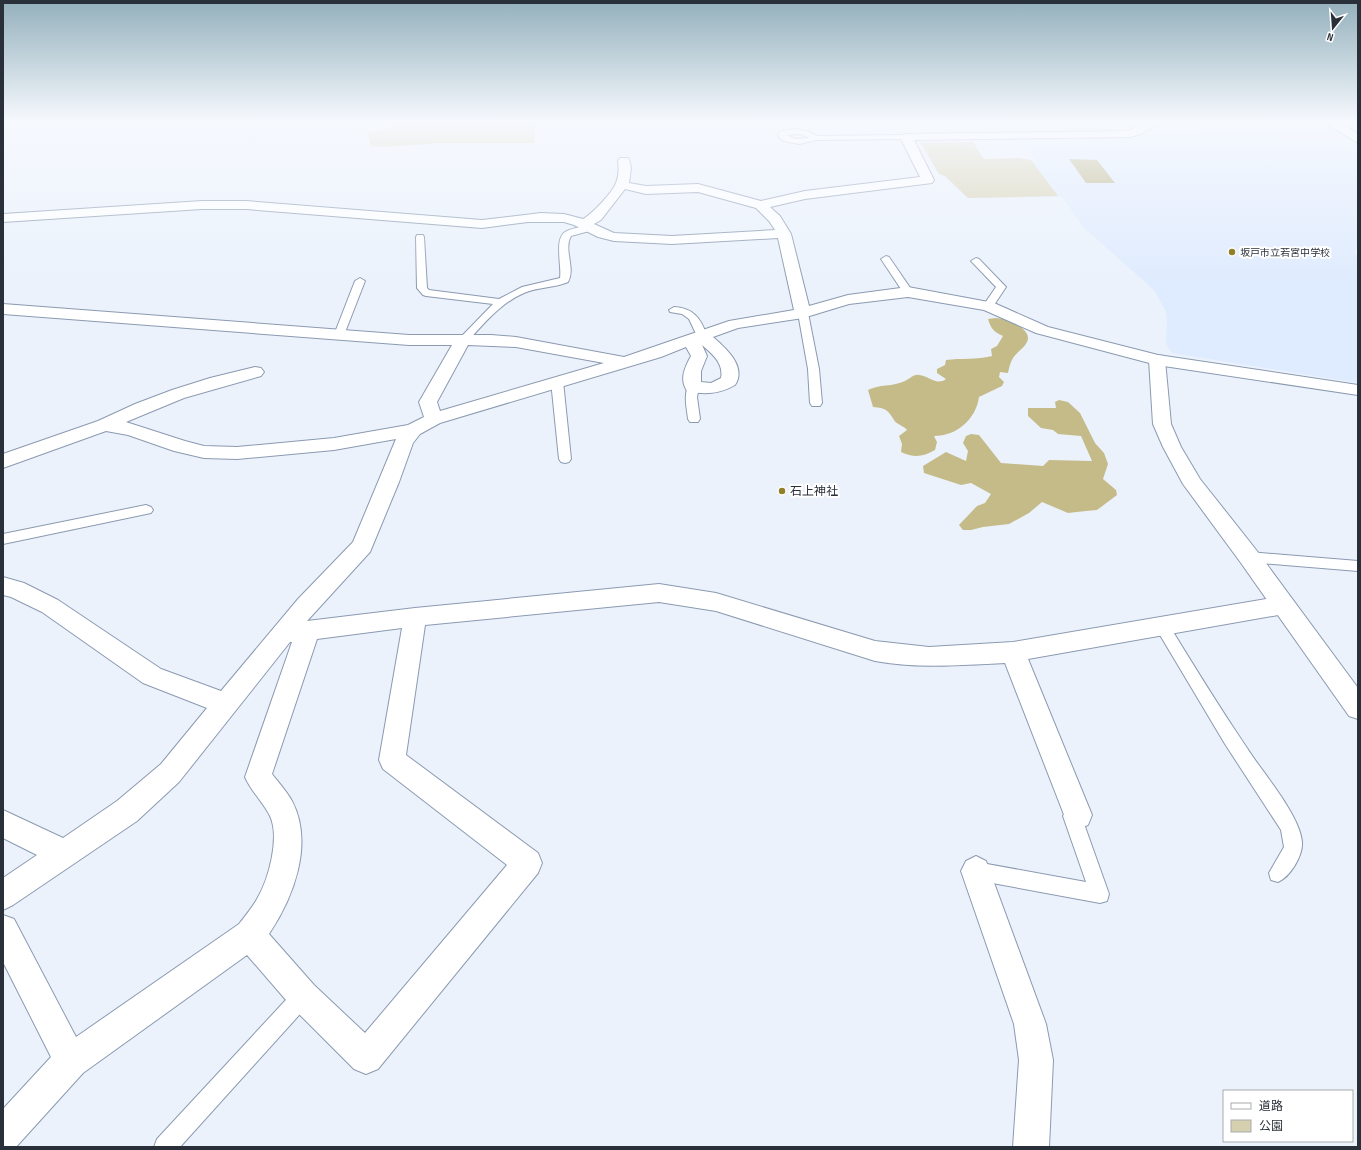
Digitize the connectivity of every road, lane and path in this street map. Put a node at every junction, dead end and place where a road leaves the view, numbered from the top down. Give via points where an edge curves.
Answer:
1 (624, 175) edge
2 (925, 175) edge
3 (622, 185) junction
4 (761, 205) junction
5 (3, 218) edge
6 (587, 226) junction
7 (784, 234) junction
8 (420, 237) dead end
9 (886, 259) dead end
10 (976, 261) dead end
11 (360, 281) dead end
12 (908, 292) junction
13 (502, 302) junction
14 (988, 306) junction
15 (3, 309) edge
16 (674, 310) dead end
17 (804, 313) junction
18 (339, 335) junction
19 (696, 339) junction
20 (462, 341) junction
21 (1157, 360) junction
22 (624, 362) junction
23 (255, 372) dead end
24 (558, 381) junction
25 (693, 387) junction
26 (1358, 390) edge
27 (816, 403) dead end
28 (434, 418) junction
29 (694, 419) dead end
30 (105, 425) junction
31 (413, 430) junction
32 (565, 459) dead end
33 (3, 461) edge
34 (146, 510) dead end
35 (3, 539) edge
36 (1249, 557) junction
37 (1358, 566) edge
38 (3, 586) edge
39 (1284, 605) junction
40 (415, 617) junction
41 (1162, 626) junction
42 (296, 631) junction
43 (1013, 652) junction
44 (226, 704) junction
45 (1358, 708) edge
46 (1078, 814) joint
47 (3, 824) edge
48 (64, 853) junction
49 (976, 872) joint
50 (1278, 873) dead end
51 (3, 895) edge
52 (3, 930) edge
53 (250, 935) junction
54 (303, 996) junction
55 (71, 1061) junction
56 (3, 1135) edge
57 (165, 1147) edge
58 (1031, 1147) edge

1 - 3 street
2 - 4 street via 928,180 805,196
3 - 4 street via 646,190 698,188
3 - 6 street
4 - 7 street via 775,219
5 - 6 street via 202,204 246,205 476,224 518,218 557,218
6 - 7 street via 605,236 672,240
6 - 13 lane via 565,236 565,280 521,290
7 - 17 street
8 - 13 lane via 422,288 426,293
9 - 12 lane
10 - 14 lane via 1001,287
11 - 18 lane
12 - 14 street
12 - 17 street via 848,300
13 - 20 lane
14 - 21 street via 1042,330
15 - 18 street
16 - 19 lane via 684,310 695,320
17 - 19 street via 735,324
17 - 27 lane via 811,350
18 - 20 street
19 - 22 street
19 - 25 street via 699,356 691,374
19 - 25 street via 722,354 731,374 729,382 717,387
20 - 22 street via 516,342
20 - 28 street via 428,402
21 - 26 street
21 - 36 street via 1162,424 1172,447 1192,484
22 - 24 street
23 - 30 street via 178,393
24 - 28 street
24 - 32 lane
25 - 29 lane via 691,397
28 - 31 street
30 - 31 street via 131,429 204,452 276,450 334,444
30 - 33 street
31 - 42 street via 404,442 362,546 306,605
34 - 35 lane
36 - 37 lane
36 - 39 street
38 - 44 street via 16,589 50,606 152,676
39 - 41 street
39 - 45 street
40 - 42 street
40 - 43 street via 659,593 716,602 891,654 929,657
40 - 54 street via 392,760 528,863 366,1057
41 - 43 street
41 - 50 lane via 1288,828 1293,842 1291,852
42 - 44 street
42 - 53 street via 258,777 282,810 288,847 278,887 268,909
43 - 46 street
44 - 48 street via 170,772 127,811
46 - 49 lane via 1072,816 1100,894
47 - 48 street
48 - 51 street
49 - 58 street via 1030,1024 1036,1060
52 - 55 street
53 - 54 street
53 - 55 street
54 - 57 lane
55 - 56 street

